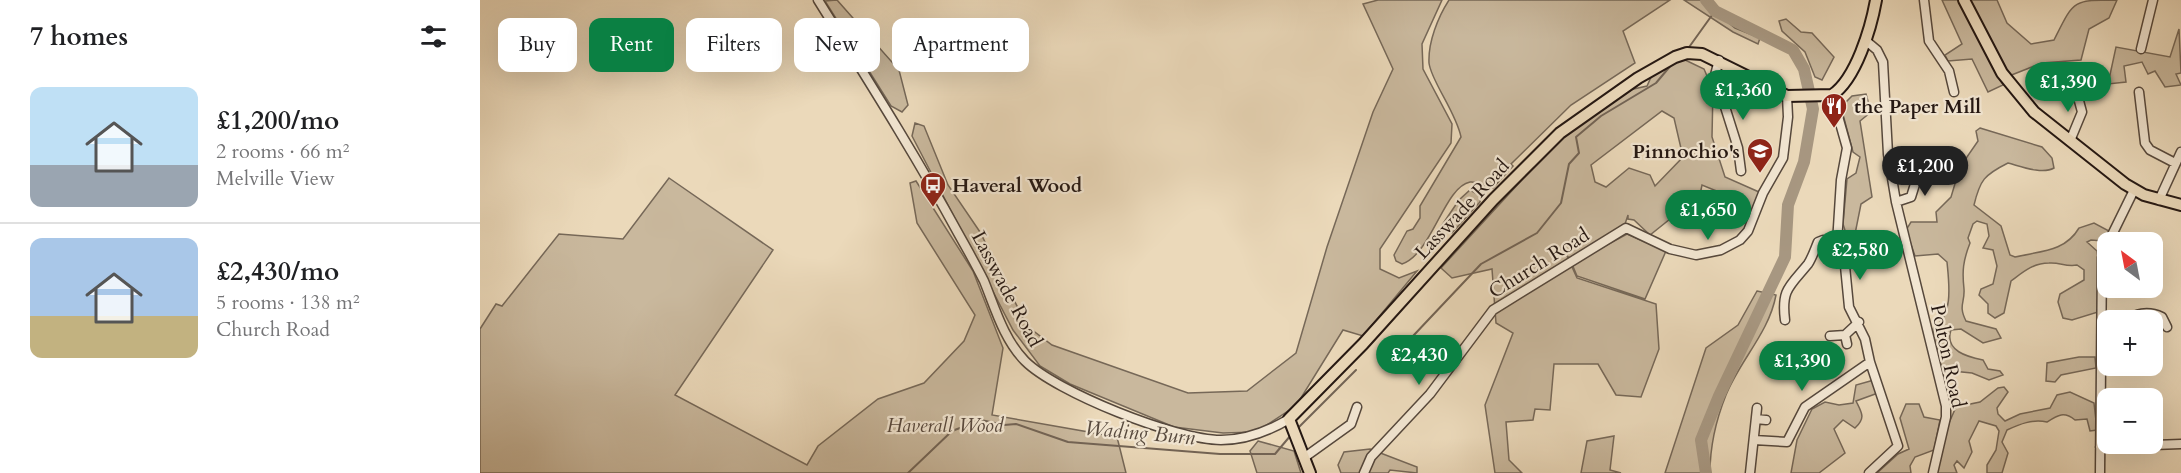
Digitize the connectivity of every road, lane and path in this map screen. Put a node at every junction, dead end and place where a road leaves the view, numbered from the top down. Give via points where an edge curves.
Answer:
1 (818, 0) edge
2 (1876, 0) edge
3 (1924, 0) edge
4 (1964, 0) edge
5 (2153, 0) edge
6 (1865, 40) junction
7 (2141, 49) dead end
8 (1719, 63) junction
9 (2075, 86) dead end
10 (1951, 87) dead end
11 (2139, 92) dead end
12 (1827, 95) junction
13 (1790, 97) junction
14 (2070, 141) junction
15 (2181, 152) edge
16 (1924, 155) dead end
17 (2175, 163) junction
18 (1741, 171) dead end
19 (2134, 190) junction
20 (2159, 200) junction
21 (1896, 202) junction
22 (2181, 205) edge
23 (2113, 232) edge
24 (1837, 243) junction
25 (2163, 319) edge
26 (1785, 320) dead end
27 (1858, 322) junction
28 (2167, 327) dead end
29 (1830, 336) dead end
30 (1870, 362) junction
31 (1357, 407) dead end
32 (1757, 408) dead end
33 (1756, 419) junction
34 (1766, 420) dead end
35 (1293, 427) junction
36 (1754, 440) junction
37 (2181, 444) edge
38 (2163, 445) edge
39 (2100, 454) edge
40 (1305, 457) junction
41 (1310, 473) edge
42 (1364, 473) edge
43 (1750, 473) edge
44 (1869, 473) edge
45 (1933, 473) edge
46 (2100, 473) edge

1 - 35 street, Lasswade Road via 950,218 983,279 1000,323 1025,361 1086,398 1162,428 1219,440
2 - 6 main road
3 - 10 street via 1929,41 1948,71
4 - 14 main road via 2010,84 2034,112
5 - 7 street
6 - 12 main road via 1848,79
6 - 21 street, Polton Road via 1883,62 1888,154
8 - 13 main road
8 - 18 street via 1715,75 1738,148
8 - 35 main road, Lasswade Road via 1702,54 1675,57 1560,133 1493,200
9 - 14 street via 2082,112
11 - 17 street via 2145,143 2150,150
12 - 13 main road
12 - 24 street via 1847,148
13 - 42 street, Church Road via 1784,158 1763,193 1748,231 1732,246 1696,255 1670,249 1626,228 1493,310 1430,394 1371,458
14 - 19 main road
15 - 17 street
16 - 21 street via 1911,197
17 - 20 street
19 - 20 main road
19 - 23 street
20 - 22 main road
21 - 45 street, Polton Road via 1946,406
24 - 26 street via 1818,242 1809,262 1785,291
24 - 27 street via 1845,266 1849,307
25 - 28 street
27 - 29 street via 1846,339
27 - 30 street
30 - 36 street via 1805,407 1787,442
30 - 44 street via 1898,446
31 - 40 street via 1351,424
32 - 33 street
33 - 34 street
33 - 36 street
35 - 40 main road
36 - 43 street
37 - 38 street
39 - 46 street
40 - 41 main road

